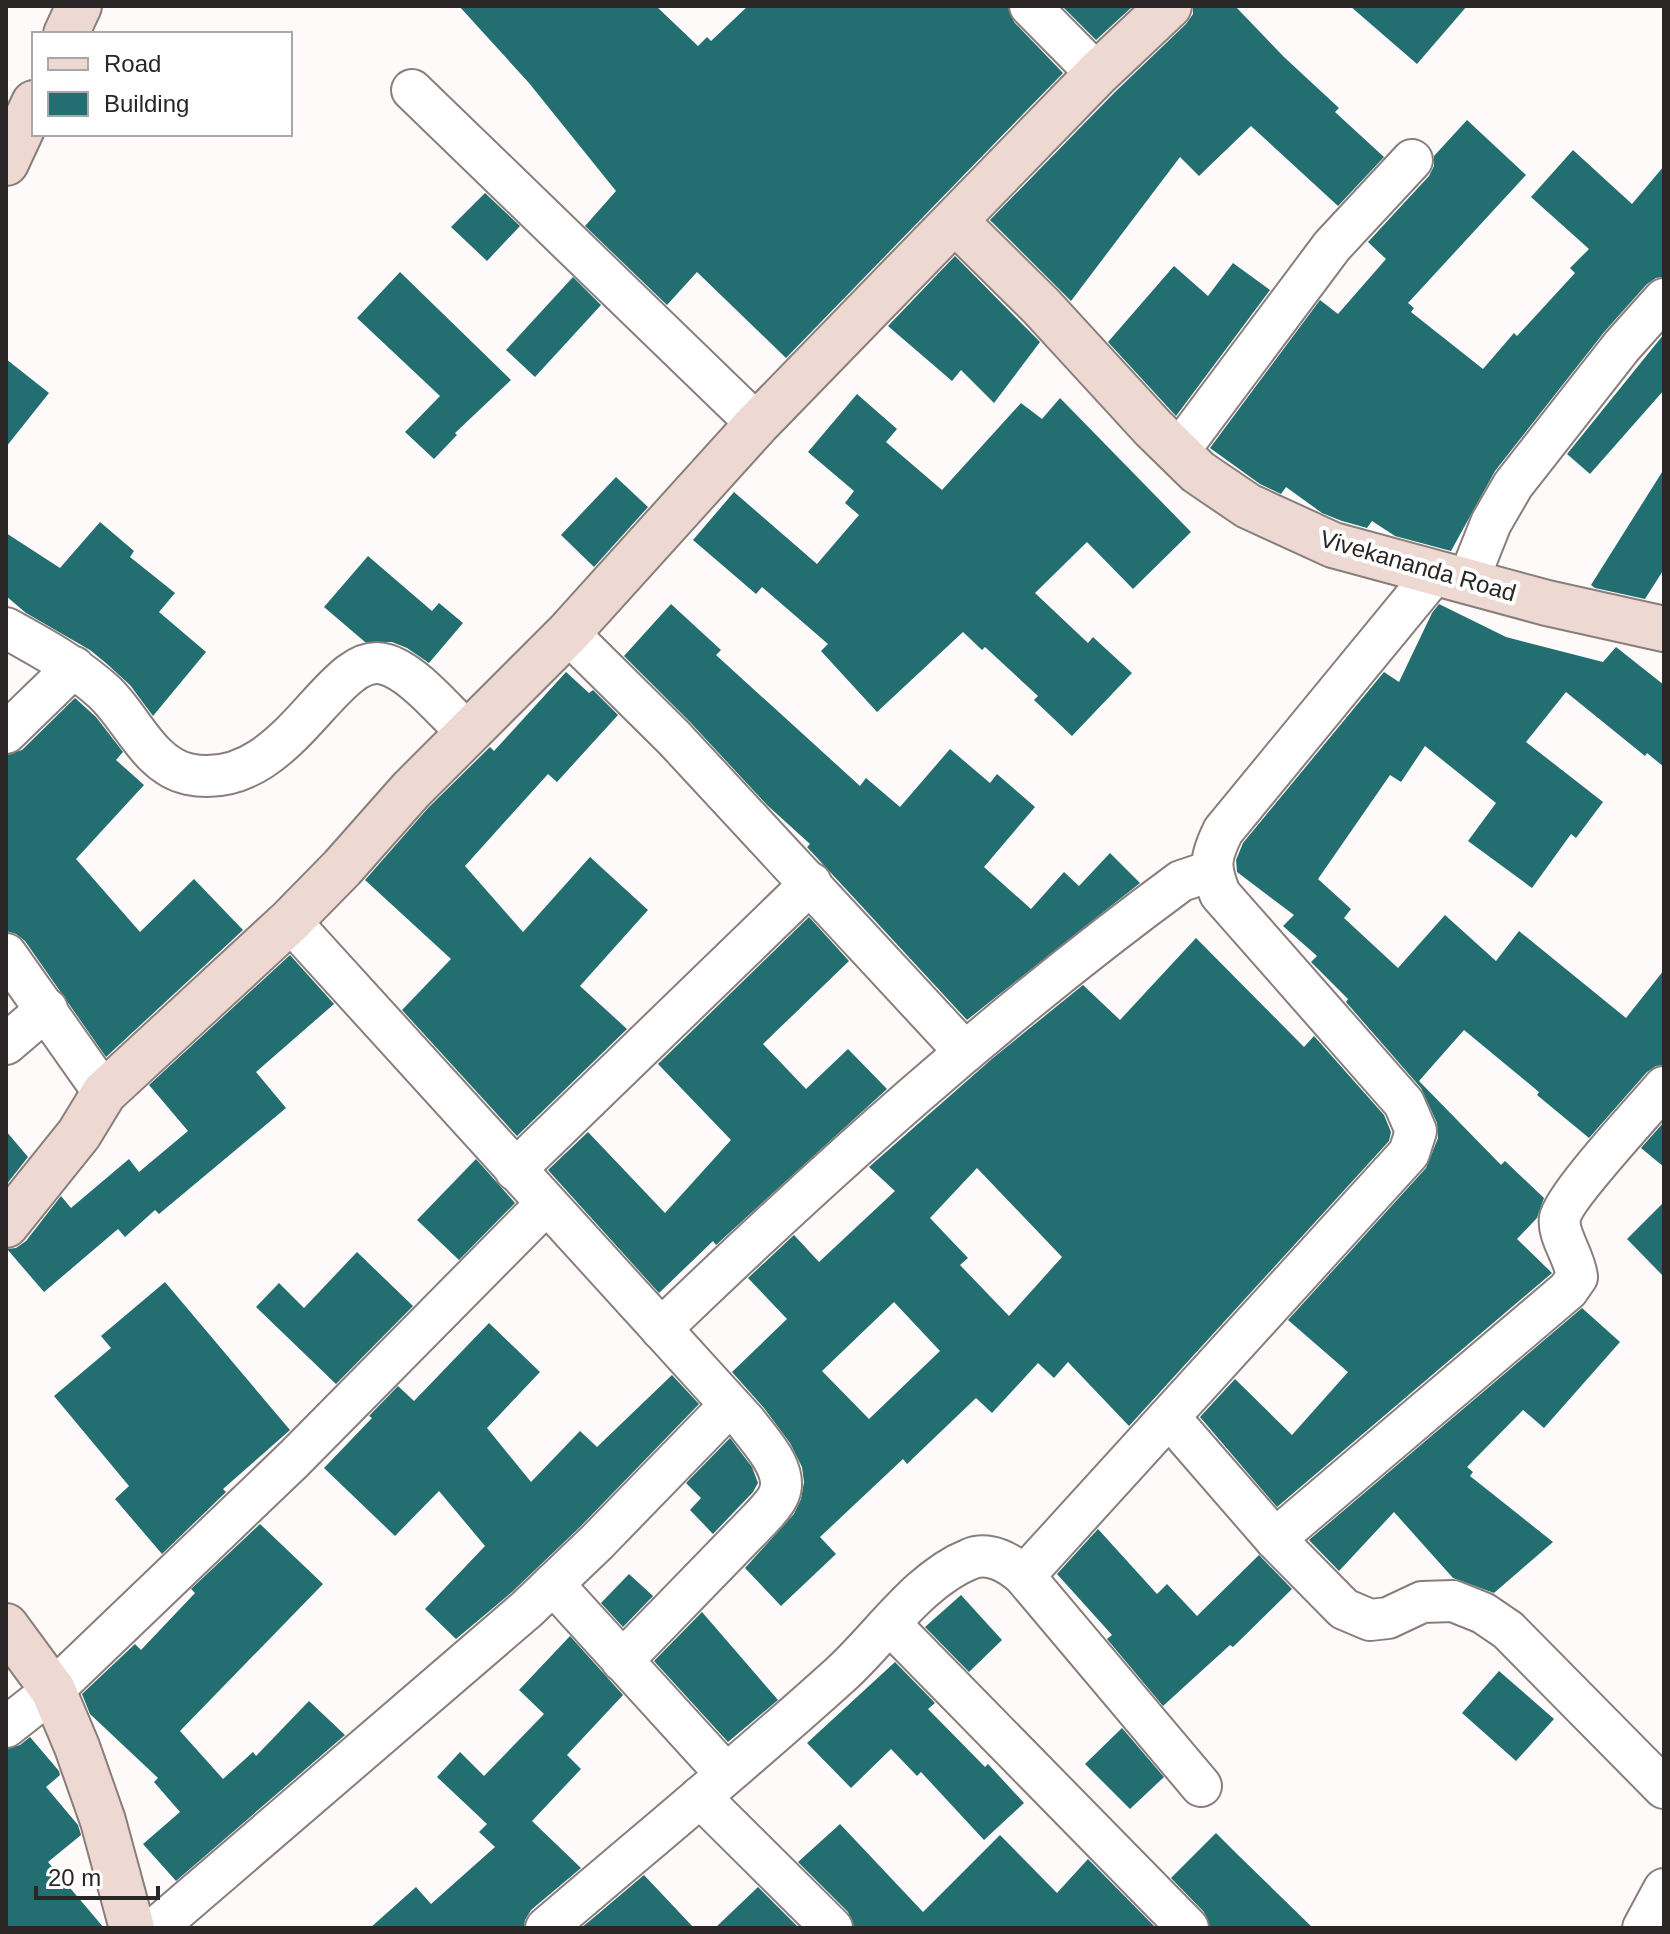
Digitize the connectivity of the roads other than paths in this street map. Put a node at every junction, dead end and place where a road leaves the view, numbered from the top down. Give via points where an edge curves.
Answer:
1 (79, 6) edge
2 (1030, 6) edge
3 (1169, 6) edge
4 (67, 32) edge
5 (1097, 74) junction
6 (412, 90) dead end
7 (32, 107) edge
8 (1412, 160) dead end
9 (6, 163) edge
10 (955, 221) junction
11 (1664, 299) edge
12 (757, 424) junction
13 (1178, 452) junction
14 (1452, 577) junction
15 (6, 628) edge
16 (1664, 629) edge
17 (568, 633) junction
18 (74, 667) junction
19 (467, 732) junction
20 (6, 733) edge
21 (1211, 871) junction
22 (811, 883) junction
23 (290, 921) junction
24 (6, 954) edge
25 (47, 1009) junction
26 (6, 1044) edge
27 (965, 1052) junction
28 (1664, 1087) edge
29 (104, 1093) junction
30 (515, 1170) junction
31 (546, 1204) junction
32 (6, 1225) edge
33 (661, 1329) junction
34 (730, 1405) junction
35 (1169, 1417) junction
36 (1275, 1539) junction
37 (1024, 1576) junction
38 (553, 1584) junction
39 (890, 1624) junction
40 (6, 1626) edge
41 (622, 1661) junction
42 (53, 1690) junction
43 (6, 1727) edge
44 (713, 1786) junction
45 (1201, 1786) dead end
46 (1664, 1788) edge
47 (1664, 1889) edge
48 (132, 1928) edge
49 (156, 1928) edge
50 (546, 1928) edge
51 (832, 1928) edge
52 (1188, 1928) edge
53 (1643, 1928) edge

1 - 4 street
2 - 5 street
3 - 5 street
5 - 10 street
6 - 12 street
7 - 9 street
8 - 13 street via 1332,246
10 - 12 street
10 - 13 street, Vivekananda Road
11 - 14 street via 1513,485
12 - 17 street
13 - 14 street, Vivekananda Road via 1248,506 1333,545
14 - 16 street, Vivekananda Road
14 - 21 street via 1223,831 1212,853
15 - 18 street
17 - 19 street
17 - 22 street
18 - 19 street via 106,693 166,764 188,774 228,775 261,762 354,669 381,662 403,672
18 - 20 street
19 - 23 street
21 - 27 street via 1181,881 1140,911
21 - 35 street via 1220,894 1404,1103 1416,1131 1409,1153
22 - 27 street
22 - 30 street
23 - 29 street
23 - 30 street
24 - 25 street
25 - 26 street
25 - 29 street
27 - 33 street via 794,1200
28 - 36 street via 1560,1216 1577,1277 1568,1290
29 - 32 street via 79,1134
30 - 31 street
31 - 33 street
31 - 42 street via 368,1387
33 - 34 street
34 - 38 street
34 - 41 street via 768,1452 780,1474 780,1494
35 - 36 street
35 - 37 street
36 - 46 street via 1344,1609 1370,1620 1422,1602 1453,1601 1483,1613 1508,1630
37 - 39 street via 993,1557 972,1558 938,1577
37 - 45 street
38 - 41 street
38 - 49 street
39 - 44 street
39 - 52 street
40 - 42 street
41 - 44 street
42 - 43 street
42 - 48 street via 103,1821
44 - 50 street
44 - 51 street
47 - 53 street

